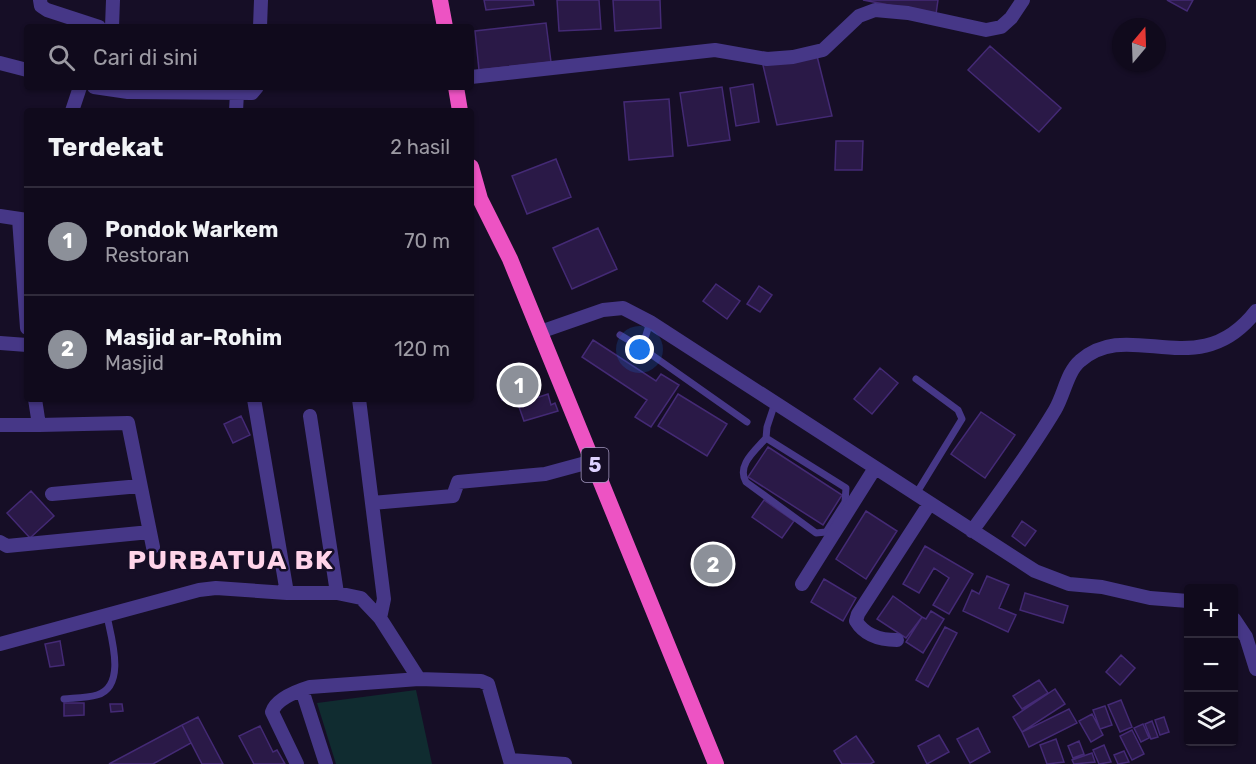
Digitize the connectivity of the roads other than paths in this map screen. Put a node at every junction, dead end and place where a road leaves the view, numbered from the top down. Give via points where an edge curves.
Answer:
1 (40, 0) edge
2 (113, 0) edge
3 (261, 0) edge
4 (440, 0) edge
5 (1023, 0) edge
6 (90, 24) edge
7 (112, 24) edge
8 (260, 24) edge
9 (444, 24) edge
10 (0, 63) edge
11 (24, 69) edge
12 (474, 77) edge
13 (79, 90) edge
14 (142, 90) edge
15 (255, 90) edge
16 (456, 90) edge
17 (237, 93) junction
18 (73, 108) edge
19 (236, 108) edge
20 (460, 108) edge
21 (474, 178) edge
22 (0, 216) edge
23 (23, 220) edge
24 (24, 247) edge
25 (1256, 311) edge
26 (650, 322) junction
27 (540, 332) junction
28 (620, 335) dead end
29 (0, 343) edge
30 (24, 345) edge
31 (642, 348) junction
32 (916, 379) dead end
33 (35, 402) edge
34 (255, 402) edge
35 (358, 402) edge
36 (775, 403) junction
37 (310, 416) dead end
38 (747, 422) dead end
39 (0, 425) edge
40 (39, 425) junction
41 (766, 438) junction
42 (593, 461) junction
43 (875, 468) junction
44 (140, 486) junction
45 (52, 494) dead end
46 (916, 494) junction
47 (372, 503) junction
48 (930, 503) junction
49 (972, 531) junction
50 (150, 532) junction
51 (0, 542) edge
52 (153, 547) dead end
53 (802, 584) dead end
54 (287, 593) junction
55 (337, 593) junction
56 (1184, 601) edge
57 (107, 616) junction
58 (380, 618) junction
59 (1238, 626) edge
60 (897, 640) dead end
61 (0, 644) edge
62 (1256, 669) edge
63 (419, 679) junction
64 (302, 690) junction
65 (64, 699) dead end
66 (510, 762) edge
67 (297, 764) edge
68 (326, 764) edge
69 (565, 764) edge
70 (716, 764) edge

1 - 6 street via 47,10
2 - 7 street
3 - 8 street
4 - 9 highway
5 - 12 street via 1001,27 986,30 875,10 859,16 823,50 793,57 766,59 715,50
10 - 11 street
13 - 18 street
14 - 17 street
15 - 17 street
16 - 20 highway
17 - 19 street
21 - 27 highway, 5
22 - 23 street
23 - 24 street
25 - 49 street via 1219,344 1203,348 1123,345 1096,351 1079,361 1038,439
26 - 27 street via 623,308 603,310
26 - 31 lane
26 - 36 street
27 - 42 highway, 5
28 - 31 lane
29 - 30 street
31 - 38 lane
32 - 46 lane via 958,410 962,419
33 - 40 street
34 - 54 street
35 - 47 street
36 - 41 lane
36 - 43 street
37 - 55 street
39 - 40 street
40 - 44 street via 127,423
41 - 41 lane via 846,488 845,502 826,532 816,533 746,482 742,471 745,463
42 - 47 street via 545,474 458,482 453,496
42 - 70 highway, 5
43 - 46 street
43 - 53 street
44 - 45 street
44 - 50 street
46 - 48 street
47 - 58 street via 384,599
48 - 49 street
48 - 60 street via 856,621 872,636
49 - 56 street via 1035,571 1069,584
50 - 51 street via 7,546
50 - 52 street
54 - 55 street
54 - 57 street via 199,590
55 - 58 street via 361,598
57 - 61 street
57 - 65 lane via 114,675 99,695
58 - 63 street
59 - 62 street
63 - 64 street via 330,684
63 - 66 street via 488,684
64 - 67 street via 272,711
64 - 68 street
66 - 69 street

